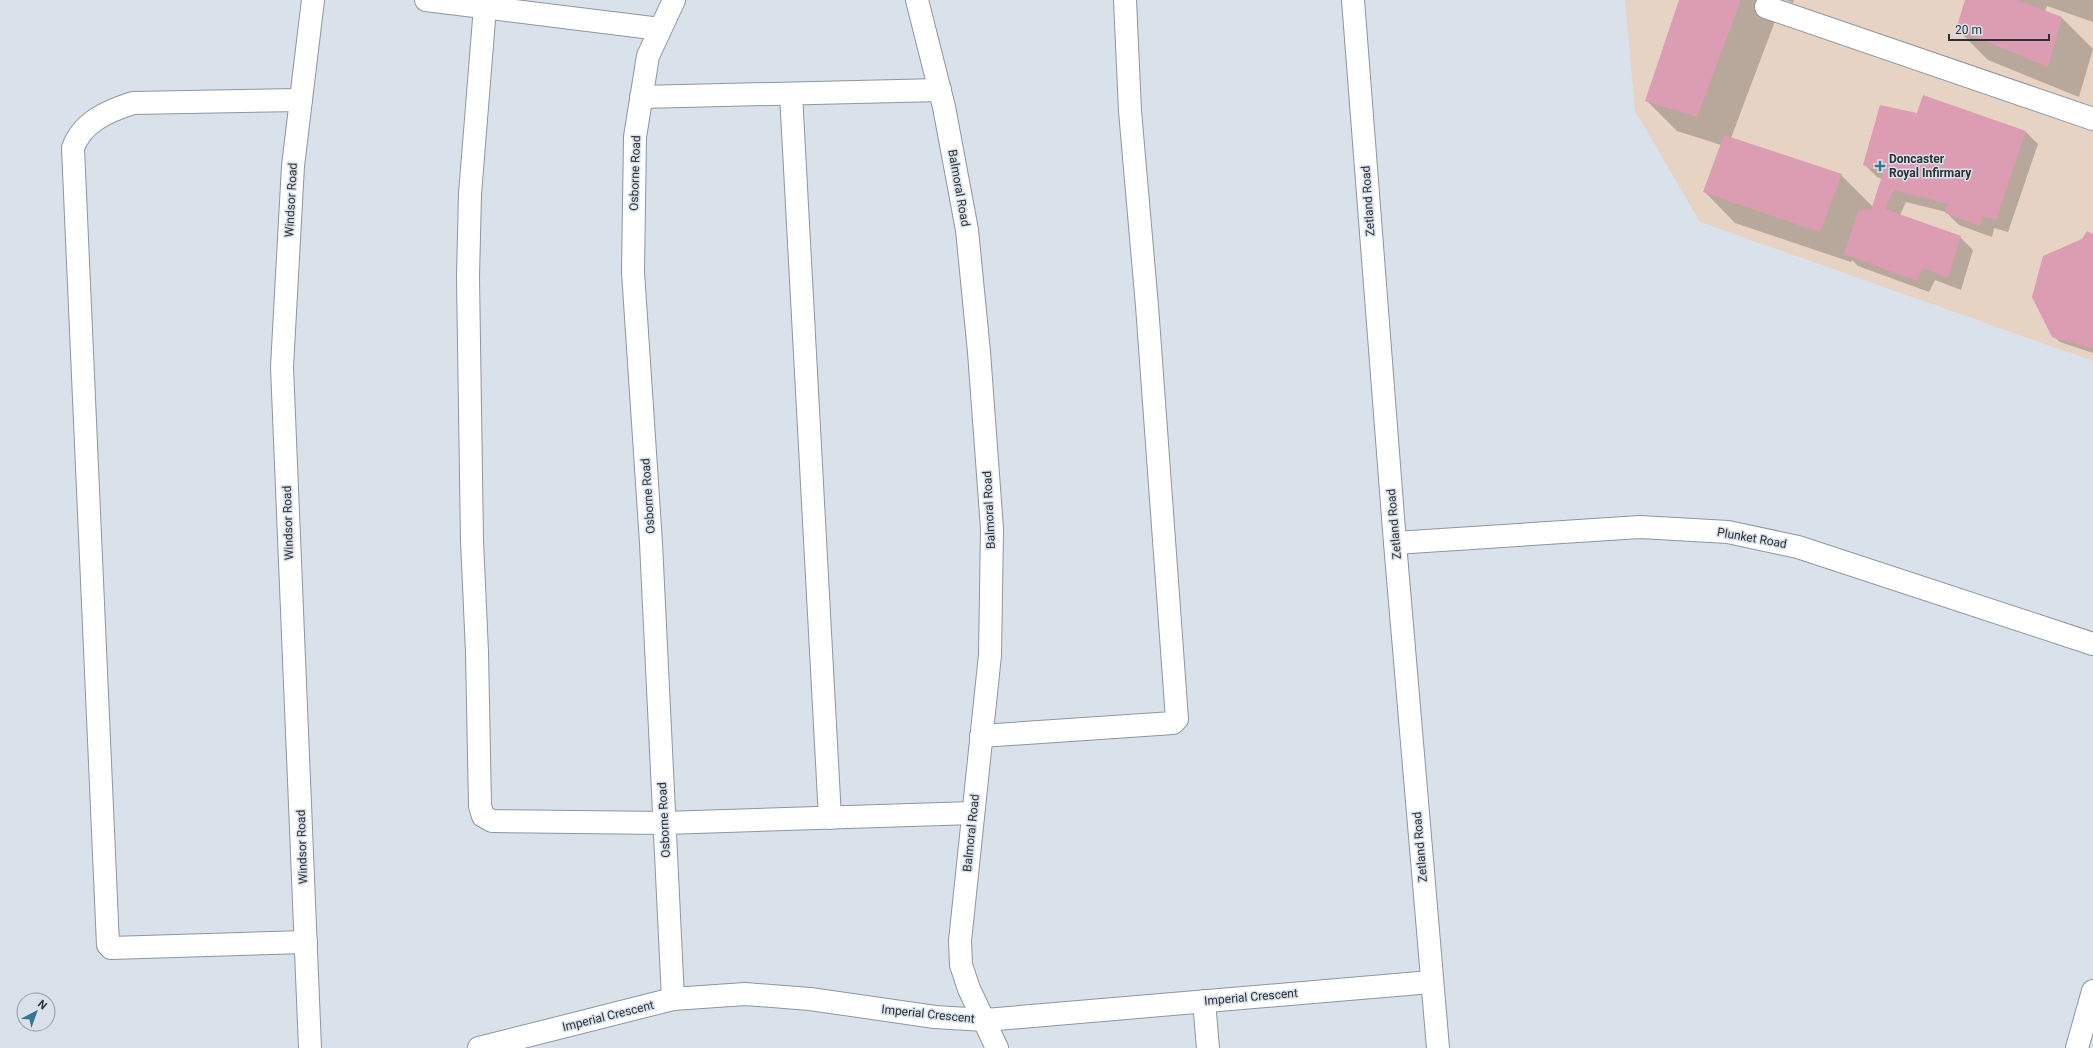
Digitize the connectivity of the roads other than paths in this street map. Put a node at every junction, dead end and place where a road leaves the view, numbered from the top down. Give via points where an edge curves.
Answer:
1 (313, 0) edge
2 (426, 0) edge
3 (674, 0) edge
4 (917, 0) edge
5 (1125, 0) edge
6 (1353, 0) edge
7 (1766, 6) dead end
8 (486, 7) junction
9 (660, 28) junction
10 (940, 90) junction
11 (791, 94) junction
12 (641, 97) junction
13 (301, 100) junction
14 (2093, 119) edge
15 (1395, 544) junction
16 (2093, 644) edge
17 (981, 736) junction
18 (973, 813) junction
19 (830, 818) junction
20 (665, 823) junction
21 (306, 942) junction
22 (1432, 982) junction
23 (2093, 992) edge
24 (673, 999) junction
25 (1204, 1001) junction
26 (985, 1020) junction
27 (310, 1048) edge
28 (479, 1048) edge
29 (997, 1048) edge
30 (1208, 1048) edge
31 (1438, 1048) edge
32 (2077, 1048) edge

1 - 13 street, Windsor Road
2 - 8 street
3 - 9 street, Osborne Road
4 - 10 street, Balmoral Road
5 - 17 street via 1130,110 1152,360 1178,719 1173,723
6 - 15 street, Zetland Road
7 - 14 street
8 - 9 street
8 - 20 street via 470,194 468,277 480,806 483,816 492,822
9 - 12 street, Osborne Road via 648,56
10 - 11 street
10 - 17 street, Balmoral Road via 967,230 992,529 990,655
11 - 12 street
11 - 19 street
12 - 20 street, Osborne Road via 635,137 633,272 651,544
13 - 21 street, Windsor Road via 293,166 282,367
13 - 21 street via 133,103 106,112 77,136 73,148 108,945 111,948
15 - 16 street, Plunket Road via 1640,527 1728,532 1798,547
15 - 22 street, Zetland Road
17 - 18 street, Balmoral Road
18 - 19 street
18 - 26 street, Balmoral Road via 960,942 961,965 968,989
19 - 20 street
20 - 24 street, Osborne Road
21 - 27 street, Windsor Road
22 - 25 street, Imperial Crescent
22 - 31 street, Zetland Road
23 - 32 street
24 - 26 street, Imperial Crescent via 745,994 810,999 935,1017
24 - 28 street, Imperial Crescent
25 - 26 street, Imperial Crescent
25 - 30 street
26 - 29 street, Balmoral Road

